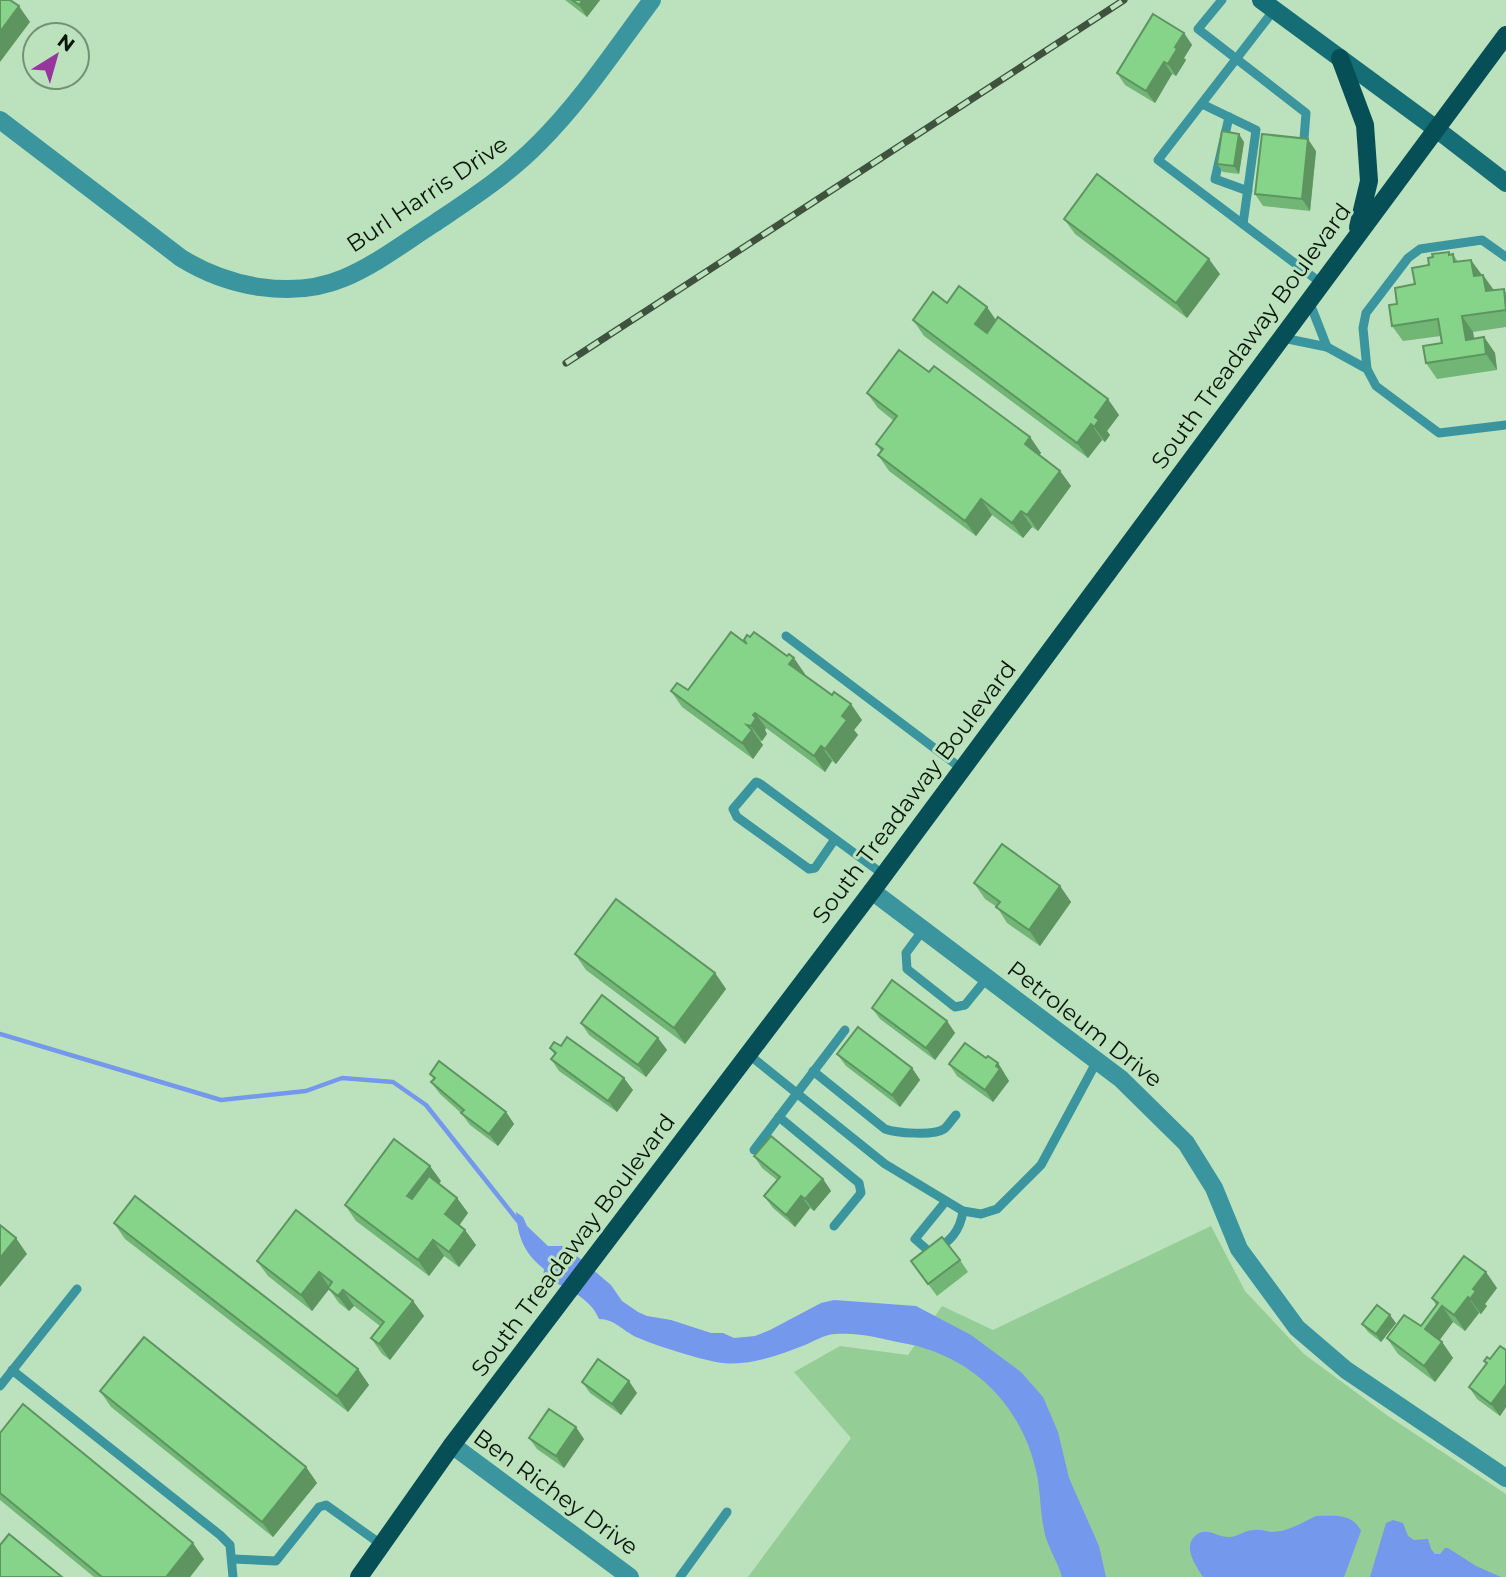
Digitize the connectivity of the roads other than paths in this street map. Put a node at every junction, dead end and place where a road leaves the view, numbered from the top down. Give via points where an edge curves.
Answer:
1 (652, 0) edge
2 (1222, 0) edge
3 (1268, 5) edge
4 (1506, 35) edge
5 (1340, 58) junction
6 (1237, 60) junction
7 (1202, 104) junction
8 (1229, 117) junction
9 (0, 120) edge
10 (1435, 128) junction
11 (1304, 139) edge
12 (1506, 184) edge
13 (1248, 191) junction
14 (1243, 224) junction
15 (1357, 234) junction
16 (1506, 257) edge
17 (1321, 283) junction
18 (1308, 300) junction
19 (1281, 337) junction
20 (1327, 346) junction
21 (1367, 369) junction
22 (1506, 425) edge
23 (786, 636) dead end
24 (962, 769) junction
25 (835, 839) junction
26 (884, 875) junction
27 (872, 891) junction
28 (923, 930) junction
29 (987, 978) junction
30 (845, 1030) dead end
31 (748, 1054) junction
32 (1097, 1061) junction
33 (813, 1071) junction
34 (796, 1093) junction
35 (956, 1115) dead end
36 (779, 1117) junction
37 (754, 1150) dead end
38 (946, 1200) junction
39 (963, 1211) junction
40 (834, 1226) dead end
41 (77, 1289) dead end
42 (12, 1370) junction
43 (0, 1386) edge
44 (452, 1446) junction
45 (1506, 1478) edge
46 (727, 1512) dead end
47 (382, 1545) junction
48 (233, 1559) junction
49 (233, 1577) edge
50 (359, 1577) edge
51 (630, 1577) edge
52 (680, 1577) edge

1 - 9 street, Burl Harris Drive via 561,120 521,162 377,261 324,285 257,287 199,269
2 - 6 lane via 1198,29
3 - 5 main road
3 - 6 lane
4 - 10 main road, South Treadaway Boulevard
5 - 10 main road
5 - 15 main road via 1365,125 1369,181
6 - 7 lane
6 - 11 lane via 1306,113
7 - 8 lane
7 - 14 lane via 1158,160
8 - 13 lane via 1256,130
8 - 13 lane via 1215,179
10 - 12 main road
10 - 15 main road, South Treadaway Boulevard
13 - 14 lane
14 - 17 lane
15 - 17 main road, South Treadaway Boulevard
16 - 21 lane via 1482,240 1420,249 1408,258 1366,313
17 - 18 main road, South Treadaway Boulevard
18 - 19 main road, South Treadaway Boulevard
18 - 20 lane
19 - 20 lane
19 - 24 main road, South Treadaway Boulevard
20 - 21 lane
21 - 22 lane via 1388,398 1439,433
23 - 24 lane
24 - 26 main road, South Treadaway Boulevard
25 - 25 lane via 760,783 751,786 733,809 737,817 808,869 815,868
25 - 26 lane
26 - 27 main road, South Treadaway Boulevard
27 - 28 street, Petroleum Drive
27 - 31 main road, South Treadaway Boulevard
28 - 29 street, Petroleum Drive
28 - 29 lane via 906,953 907,969 955,1007 965,1005
29 - 32 street, Petroleum Drive
30 - 33 lane
31 - 34 lane
31 - 44 main road, South Treadaway Boulevard
32 - 39 lane via 1041,1165 997,1209 981,1214
32 - 45 street, Petroleum Drive via 1186,1143 1214,1188 1239,1249 1297,1328 1357,1377
33 - 34 lane
33 - 35 lane via 896,1133 934,1133 944,1130
34 - 36 lane
34 - 38 lane via 884,1164
36 - 37 lane
36 - 40 lane via 859,1183 861,1193
38 - 39 lane
38 - 39 lane via 915,1238 932,1254 954,1237
41 - 42 lane
42 - 43 lane
42 - 48 lane via 219,1535 230,1545
44 - 47 main road, South Treadaway Boulevard
44 - 51 street, Ben Richey Drive
46 - 52 lane
47 - 48 lane via 326,1505 318,1507 276,1561
47 - 50 main road, South Treadaway Boulevard
48 - 49 lane

